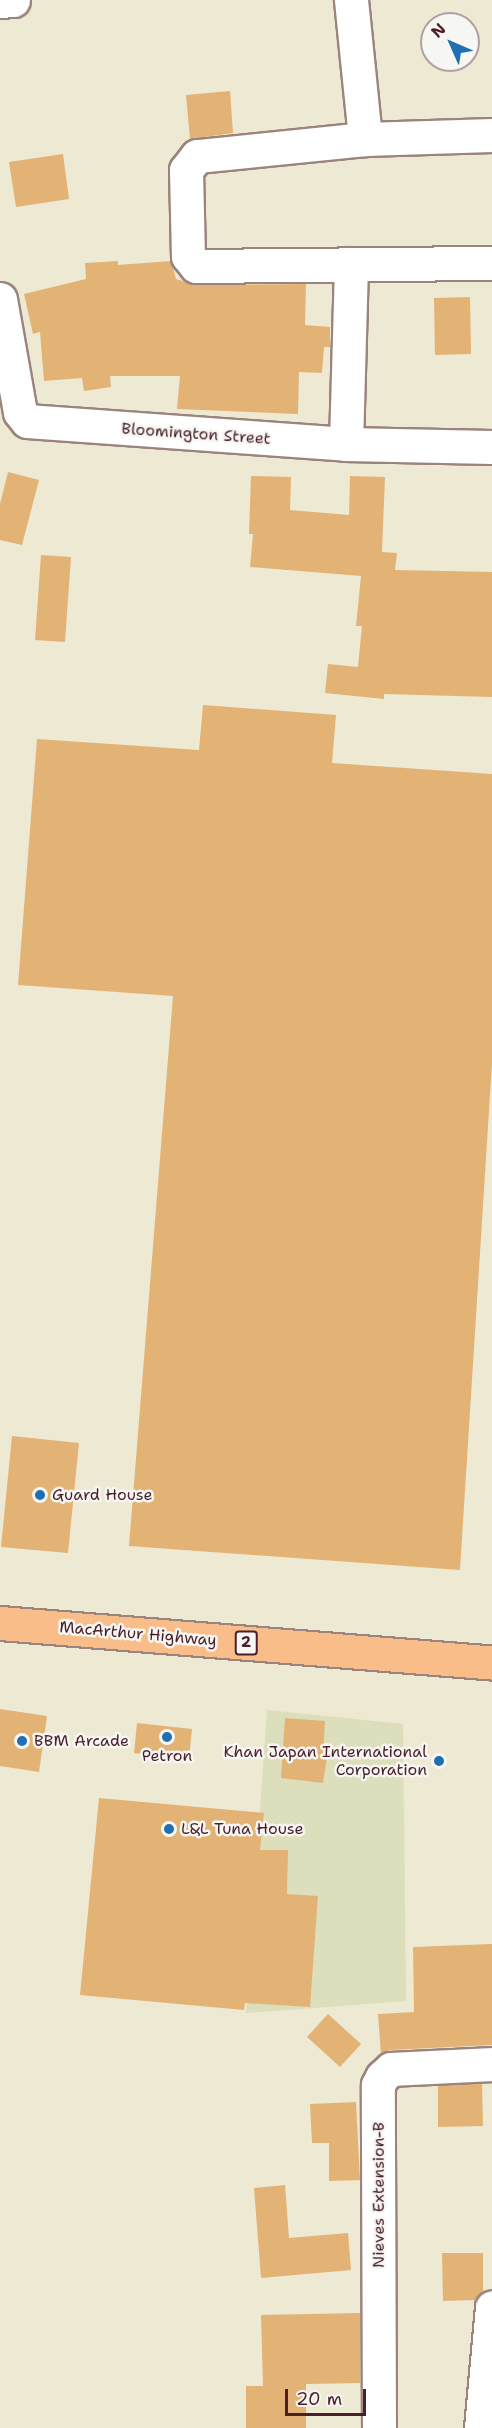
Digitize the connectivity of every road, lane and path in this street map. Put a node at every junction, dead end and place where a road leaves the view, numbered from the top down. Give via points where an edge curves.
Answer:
1 (13, 0) edge
2 (351, 0) edge
3 (0, 1) edge
4 (492, 135) edge
5 (365, 139) junction
6 (492, 263) edge
7 (351, 264) junction
8 (0, 299) edge
9 (346, 444) junction
10 (492, 447) edge
11 (0, 1623) edge
12 (492, 1663) edge
13 (492, 2064) edge
14 (492, 2308) edge
15 (379, 2428) edge
16 (481, 2428) edge

1 - 3 street
2 - 5 street
4 - 5 street
5 - 7 street via 197,156 186,170 188,256 196,266
6 - 7 street
7 - 9 street
8 - 9 street, Bloomington Street via 20,412 27,421
9 - 10 street, Bloomington Street
11 - 12 highway, MacArthur Highway / 2
13 - 15 street, Nieves Extension-B via 391,2069 378,2085
14 - 16 street

